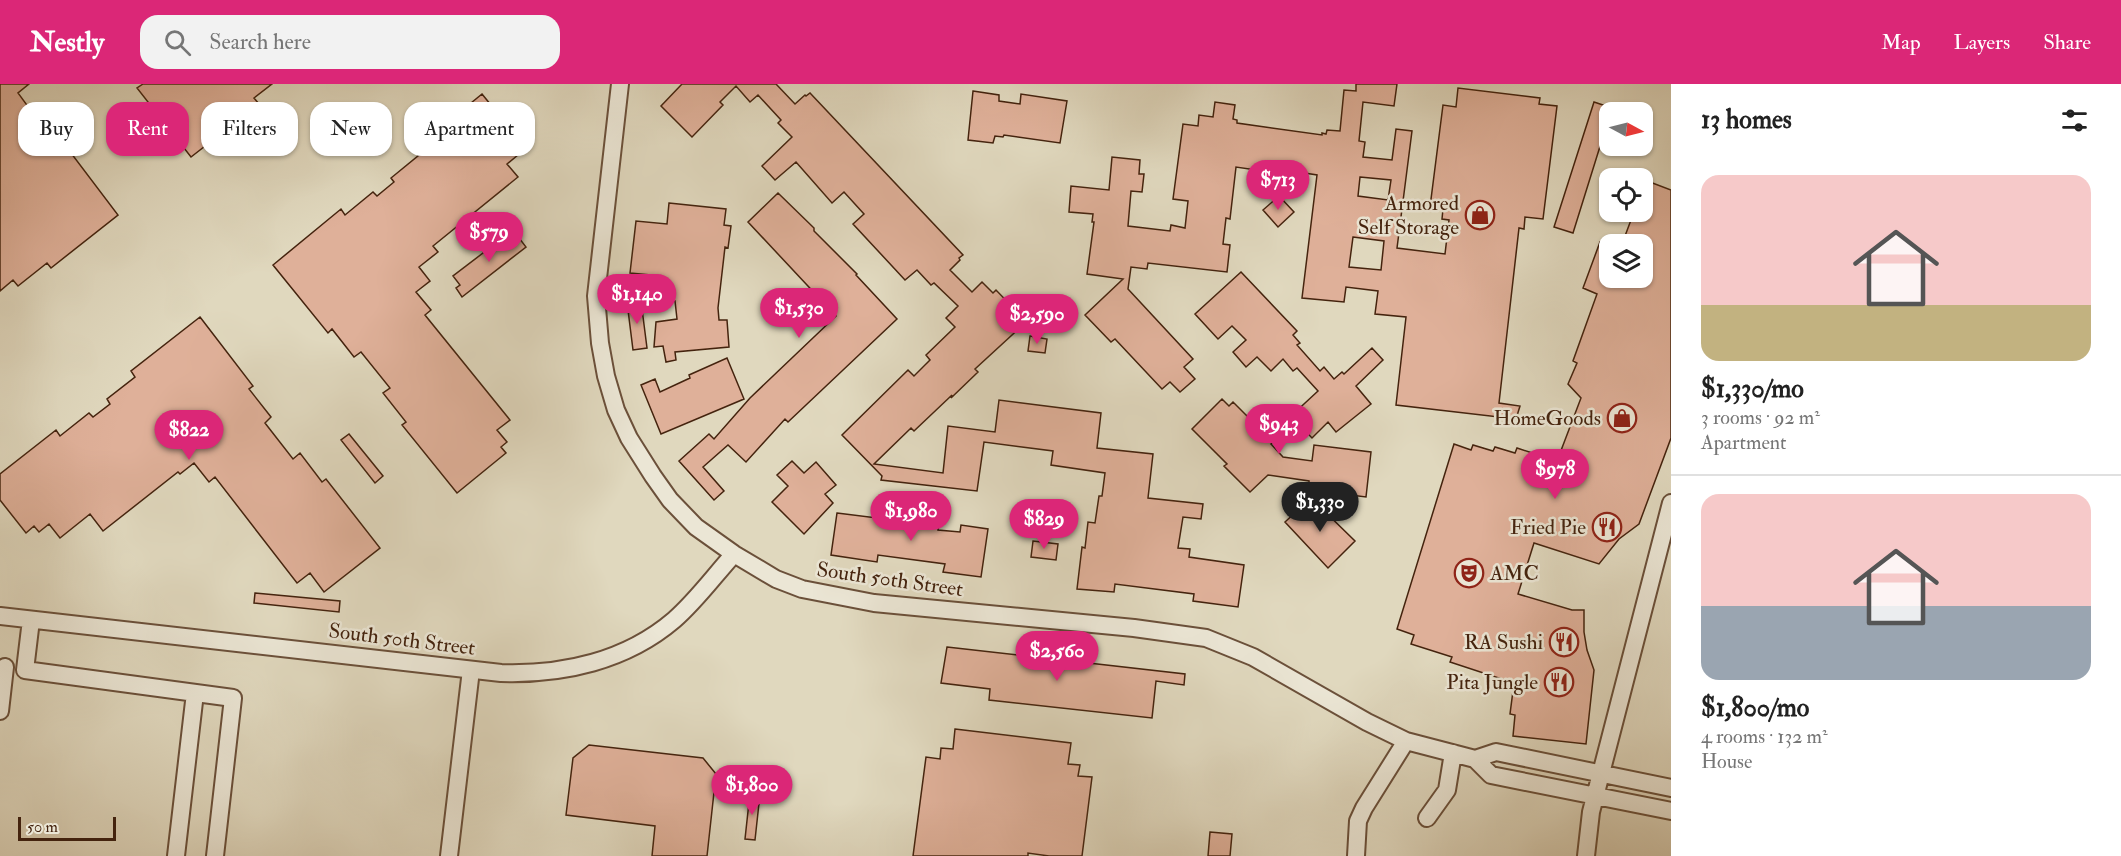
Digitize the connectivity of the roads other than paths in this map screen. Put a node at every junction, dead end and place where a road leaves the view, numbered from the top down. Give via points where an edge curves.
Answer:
1 (620, 84) edge
2 (1671, 503) edge
3 (734, 554) junction
4 (0, 616) edge
5 (31, 620) junction
6 (3, 667) edge
7 (25, 670) junction
8 (471, 670) junction
9 (195, 693) junction
10 (0, 711) edge
11 (1406, 741) junction
12 (1453, 753) junction
13 (1475, 759) junction
14 (1602, 773) junction
15 (1671, 788) edge
16 (1596, 796) junction
17 (1671, 811) edge
18 (1428, 818) dead end
19 (176, 856) edge
20 (215, 856) edge
21 (449, 856) edge
22 (1356, 856) edge
23 (1586, 856) edge

1 - 3 street via 596,296 606,376 629,438 670,500 696,527
2 - 14 street
3 - 8 street, South 50th Street via 674,620 618,654 543,673
3 - 11 street, South 50th Street via 776,579 802,589 874,603 1206,638 1253,657
4 - 5 street, South 50th Street
5 - 7 street
5 - 8 street, South 50th Street
6 - 7 street
6 - 10 street
7 - 9 street
8 - 21 street
9 - 19 street
9 - 20 street via 233,698
11 - 12 street, South 50th Street
11 - 22 street via 1358,821
12 - 13 street, South 50th Street
12 - 18 street via 1447,790
13 - 14 street, South 50th Street via 1496,752
13 - 16 street, South 50th Street via 1491,775
14 - 15 street, South 50th Street
14 - 16 street
16 - 17 street, South 50th Street
16 - 23 street

